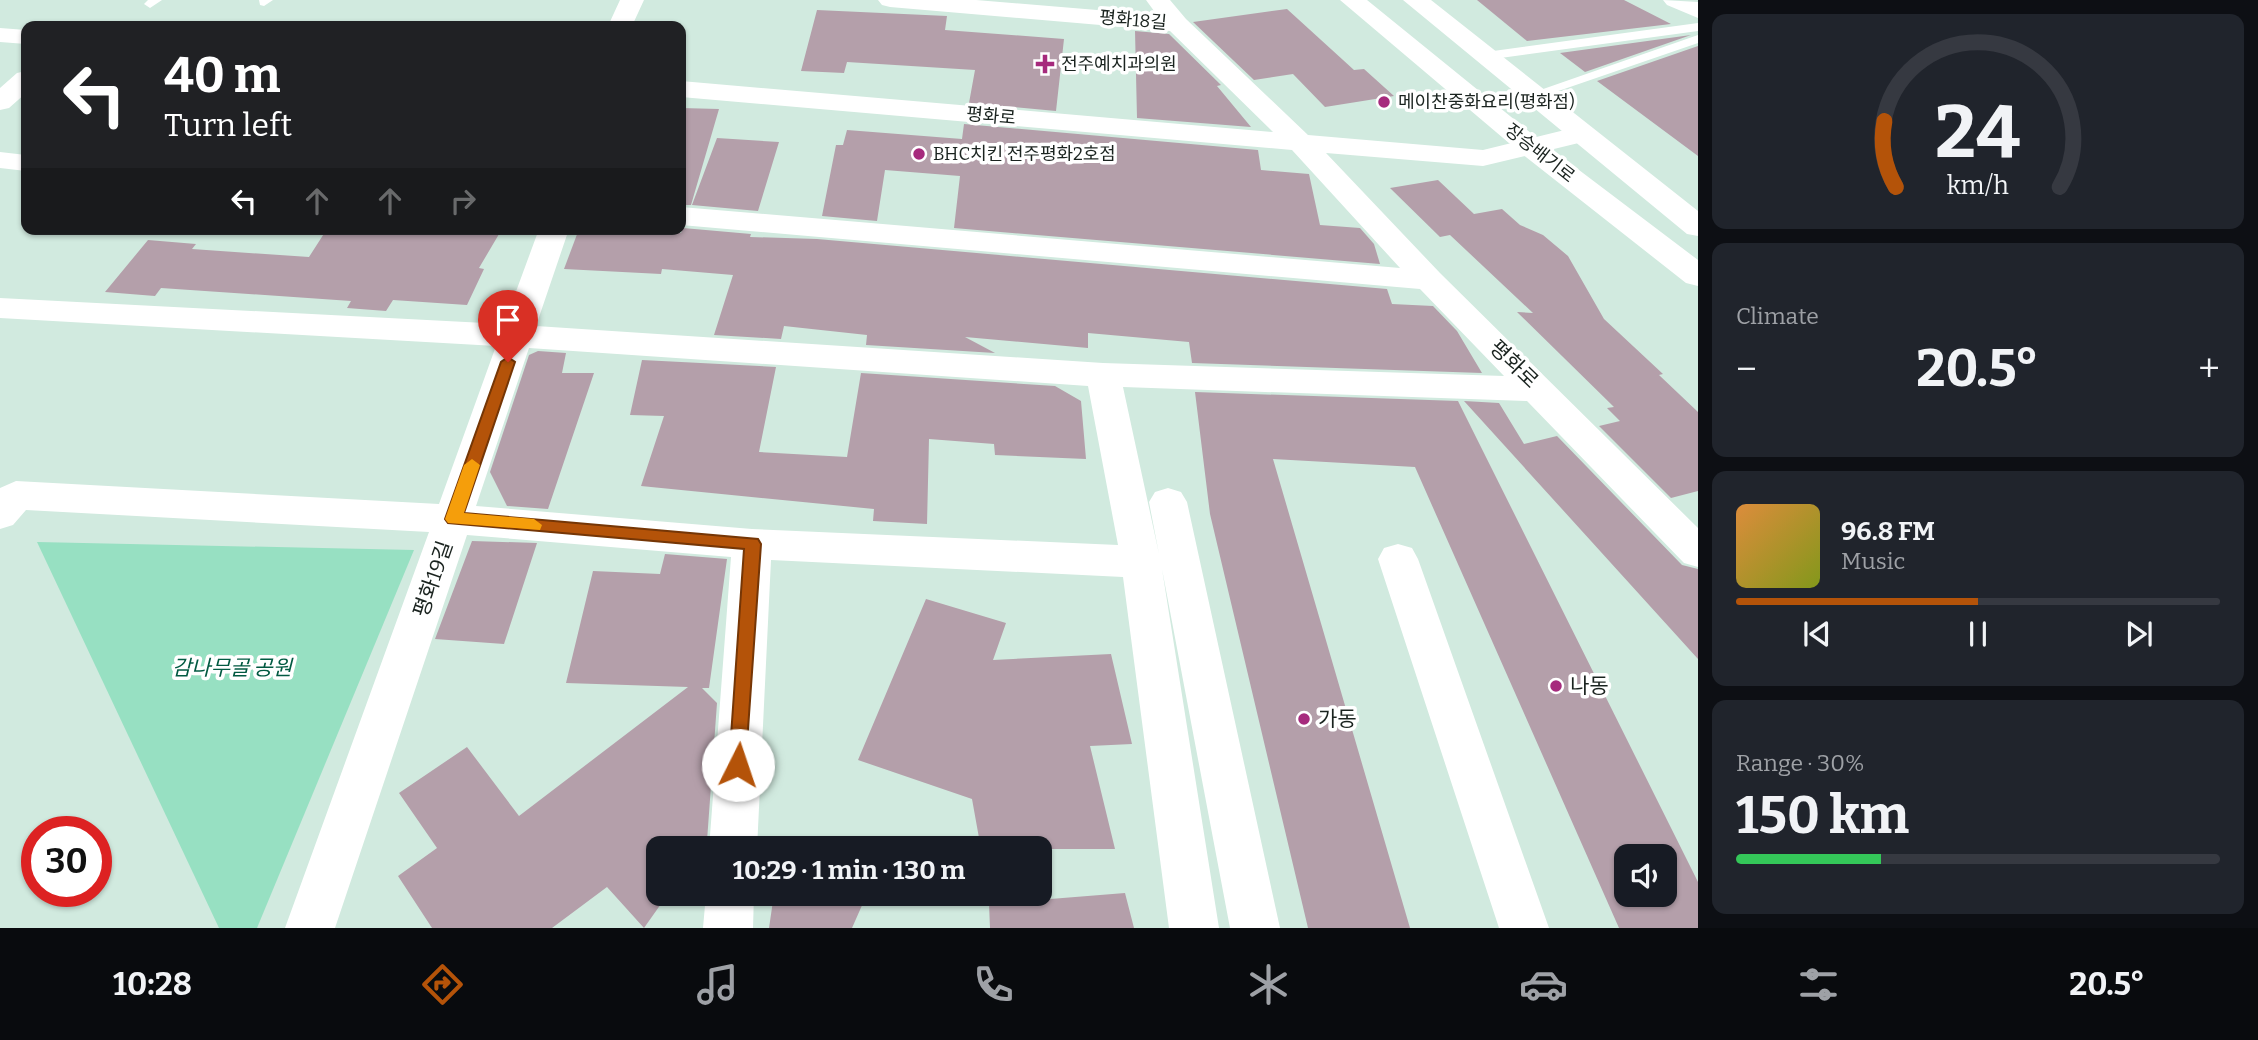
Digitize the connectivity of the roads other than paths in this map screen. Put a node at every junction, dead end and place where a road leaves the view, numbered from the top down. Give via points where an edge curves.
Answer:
1 (632, 0) edge
2 (890, 0) edge
3 (1352, 0) edge
4 (1415, 0) edge
5 (1675, 0) edge
6 (1698, 11) edge
7 (1167, 12) edge
8 (622, 21) edge
9 (1698, 27) edge
10 (0, 35) edge
11 (21, 37) edge
12 (1698, 39) edge
13 (1486, 56) junction
14 (21, 83) edge
15 (686, 89) edge
16 (1533, 95) junction
17 (0, 102) edge
18 (1581, 134) junction
19 (1302, 144) junction
20 (1532, 148) junction
21 (0, 160) edge
22 (21, 162) edge
23 (686, 216) edge
24 (1698, 227) edge
25 (552, 235) edge
26 (1698, 276) edge
27 (1429, 280) junction
28 (0, 308) edge
29 (517, 336) junction
30 (1103, 375) junction
31 (1540, 390) junction
32 (1168, 502) dead end
33 (0, 515) edge
34 (454, 519) junction
35 (752, 544) junction
36 (1698, 552) edge
37 (1398, 559) dead end
38 (1141, 562) junction
39 (734, 836) edge
40 (729, 906) edge
41 (310, 928) edge
42 (728, 928) edge
43 (1194, 928) edge
44 (1255, 928) edge
45 (1524, 928) edge

1 - 8 street
2 - 7 street, 평화18길
3 - 20 street, 장승배기로
4 - 13 street, 장승배기로
5 - 6 street
7 - 19 street, 평화로
9 - 13 lane
10 - 11 street
12 - 16 lane
13 - 16 street, 장승배기로
14 - 17 street
15 - 19 street, 평화로
16 - 18 street, 장승배기로
18 - 20 street, 평화로
18 - 24 street, 장승배기로
19 - 20 street, 평화로 via 1483,159
19 - 27 street, 평화로
20 - 26 street, 장승배기로
21 - 22 street
23 - 27 street
25 - 29 street, 평화19길
27 - 31 street, 평화로
28 - 29 street
29 - 30 street
29 - 34 street, 평화19길
30 - 31 street
30 - 38 street
31 - 36 street, 평화로
32 - 44 street
33 - 34 street via 16,495
34 - 35 street
34 - 41 street, 평화19길
35 - 38 street
35 - 39 street
37 - 45 street
38 - 43 street
40 - 42 street

